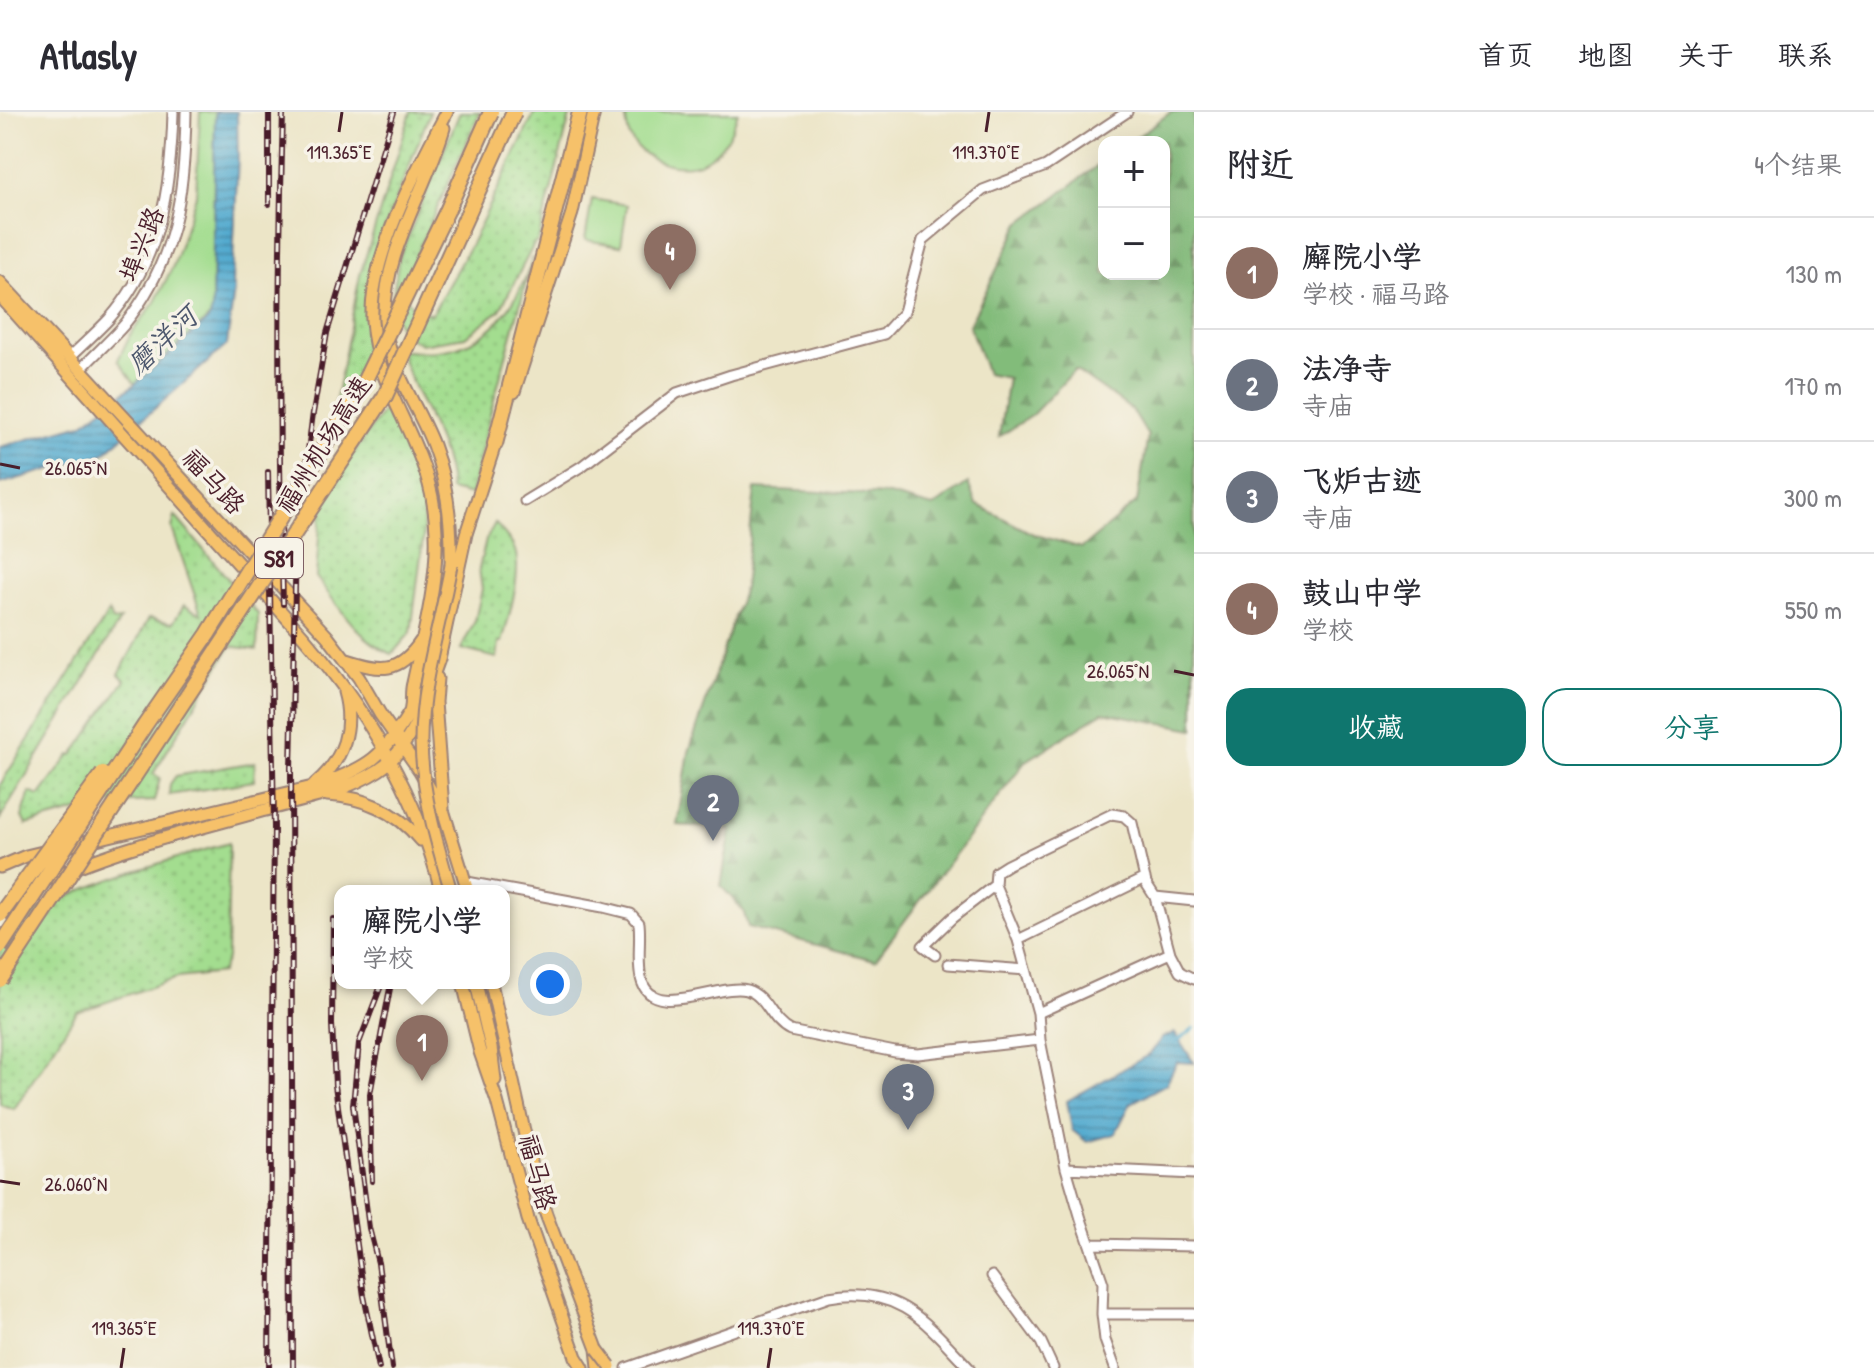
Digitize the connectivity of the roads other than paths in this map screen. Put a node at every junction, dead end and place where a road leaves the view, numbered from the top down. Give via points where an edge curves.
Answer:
1 (173, 112) edge
2 (186, 112) edge
3 (448, 112) edge
4 (491, 112) edge
5 (514, 112) edge
6 (580, 112) edge
7 (594, 112) edge
8 (1127, 112) edge
9 (0, 282) edge
10 (0, 296) edge
11 (70, 357) junction
12 (81, 369) junction
13 (495, 444) junction
14 (525, 501) dead end
15 (426, 634) junction
16 (439, 659) junction
17 (346, 660) junction
18 (342, 684) junction
19 (145, 725) junction
20 (399, 740) junction
21 (387, 755) junction
22 (311, 787) junction
23 (322, 794) junction
24 (444, 813) junction
25 (434, 863) junction
26 (0, 867) edge
27 (1145, 878) junction
28 (440, 885) edge
29 (449, 885) edge
30 (467, 885) edge
31 (995, 885) junction
32 (510, 893) edge
33 (1155, 897) junction
34 (1194, 901) edge
35 (0, 904) edge
36 (0, 915) edge
37 (1018, 940) junction
38 (0, 947) edge
39 (1170, 953) junction
40 (935, 955) dead end
41 (948, 964) dead end
42 (1026, 970) junction
43 (1194, 979) edge
44 (0, 980) edge
45 (464, 989) edge
46 (477, 989) edge
47 (492, 989) edge
48 (1038, 1013) junction
49 (1040, 1040) junction
50 (497, 1101) junction
51 (1066, 1168) junction
52 (1194, 1174) edge
53 (1090, 1244) junction
54 (1194, 1246) edge
55 (992, 1276) dead end
56 (1102, 1314) junction
57 (1194, 1314) edge
58 (576, 1362) edge
59 (606, 1367) edge
60 (583, 1368) edge
61 (627, 1368) edge
62 (969, 1368) edge
63 (1053, 1368) edge
64 (1115, 1368) edge

1 - 11 street, 埠兴路 via 169,187 144,264 110,318
2 - 12 street, 埠兴路 via 183,190 173,234 146,294
3 - 15 main road via 388,240 373,293 372,321 383,375 416,446 433,500 436,564
3 - 29 main road, bridge via 399,245 385,320 395,368 441,468 451,520 451,565 421,738 428,807
4 - 19 highway, 福州机场高速 / S81, bridge via 363,384 208,634
5 - 44 highway, 福州机场高速 / S81, bridge via 385,396
6 - 13 highway
7 - 13 main road via 572,213
8 - 14 street via 1046,166 983,190 923,240 904,312 884,334 677,393 582,466
9 - 11 main road, 福马路
10 - 18 main road, 福马路
11 - 12 main road, 福马路
12 - 17 main road, 福马路
13 - 16 main road via 466,534
15 - 17 main road via 397,666 381,669
15 - 20 main road
16 - 20 main road via 420,716
16 - 24 main road via 435,702
17 - 20 main road, 福马路
18 - 21 main road, 福马路
18 - 22 main road via 349,711 345,742
19 - 36 highway, bridge via 96,782
19 - 38 highway, 福州机场高速 / S81, bridge
20 - 21 main road
20 - 24 main road, 福马路
21 - 22 main road
21 - 23 main road via 381,769
21 - 25 main road, 福马路
22 - 26 main road via 26,856
23 - 25 main road via 380,807 414,832
23 - 35 main road via 107,854
24 - 30 main road, 福马路
25 - 28 main road, 福马路
27 - 31 street via 1132,823 1112,814 1007,865 996,872
27 - 33 street
27 - 37 street
31 - 37 street
31 - 40 street via 923,946
32 - 49 street via 631,914 639,923 641,982 665,999 727,988 747,990 790,1031 895,1052 947,1052
33 - 34 street
33 - 39 street
37 - 42 street
39 - 43 street via 1180,972
39 - 48 street
41 - 42 street
42 - 48 street
45 - 50 main road, 福马路
46 - 50 main road
47 - 59 main road, 福马路, bridge via 537,1185
48 - 49 street
49 - 51 street
50 - 58 main road, 福马路 via 531,1231
51 - 52 street
51 - 53 street
53 - 54 street
53 - 56 street via 1103,1283
55 - 63 street via 1041,1342
56 - 57 street
56 - 64 street
58 - 60 main road, 福马路
61 - 62 street via 848,1294 904,1306

